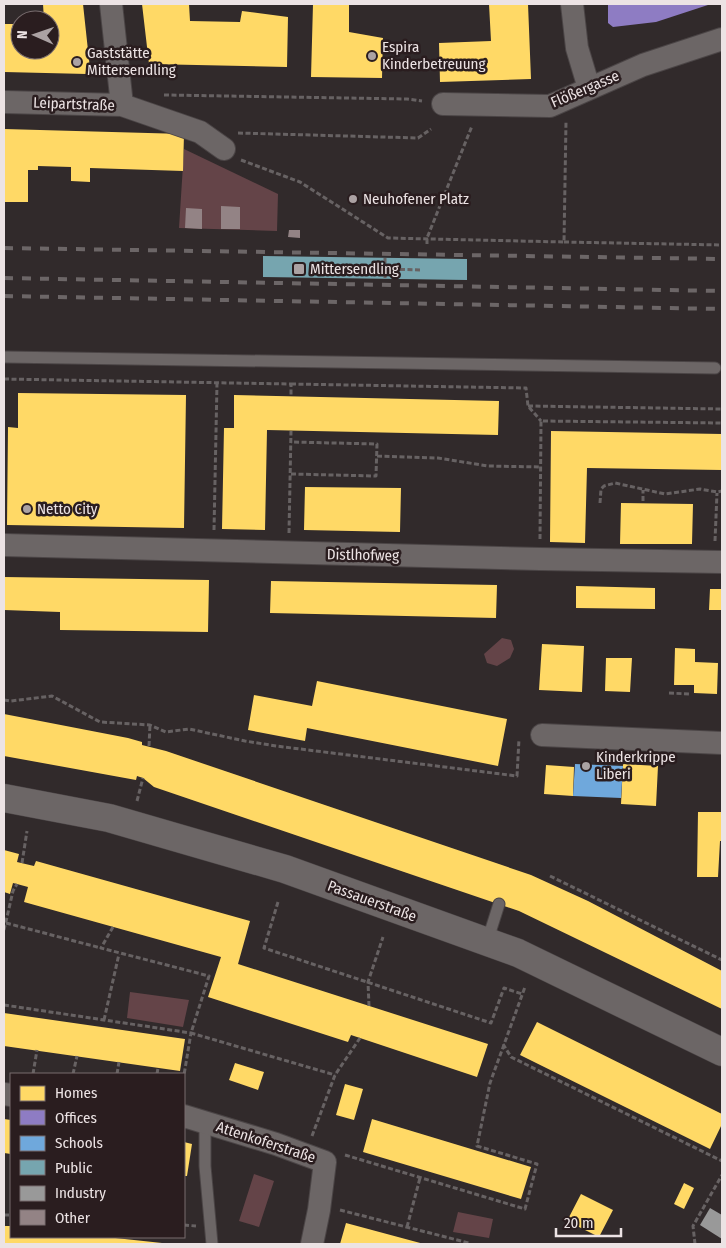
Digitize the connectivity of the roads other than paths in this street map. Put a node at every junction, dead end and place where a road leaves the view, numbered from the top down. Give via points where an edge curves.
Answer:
1 (111, 4) edge
2 (572, 4) edge
3 (722, 39) edge
4 (589, 88) junction
5 (4, 102) edge
6 (443, 104) road end
7 (122, 105) junction
8 (224, 149) road end
9 (4, 356) edge
10 (715, 368) dead end
11 (4, 545) edge
12 (718, 562) edge
13 (542, 735) road end
14 (722, 743) edge
15 (4, 798) edge
16 (499, 904) dead end
17 (487, 942) junction
18 (721, 1049) edge
19 (185, 1116) edge
20 (205, 1123) junction
21 (212, 1244) edge
22 (312, 1244) edge

1 - 7 street
2 - 4 street via 577,48
3 - 4 street, Flößergasse via 643,65
4 - 6 street, Flößergasse via 557,103 542,106
5 - 7 street, Leipartstraße
7 - 8 street, Leipartstraße via 200,132
9 - 10 lane
11 - 12 street, Distlhofweg
13 - 14 street
15 - 17 street, Passauerstraße via 109,818 284,869
16 - 17 lane
17 - 18 street, Passauerstraße via 518,953
19 - 20 street, Attenkoferstraße
20 - 21 lane via 204,1166
20 - 22 street, Attenkoferstraße via 315,1158 320,1205

